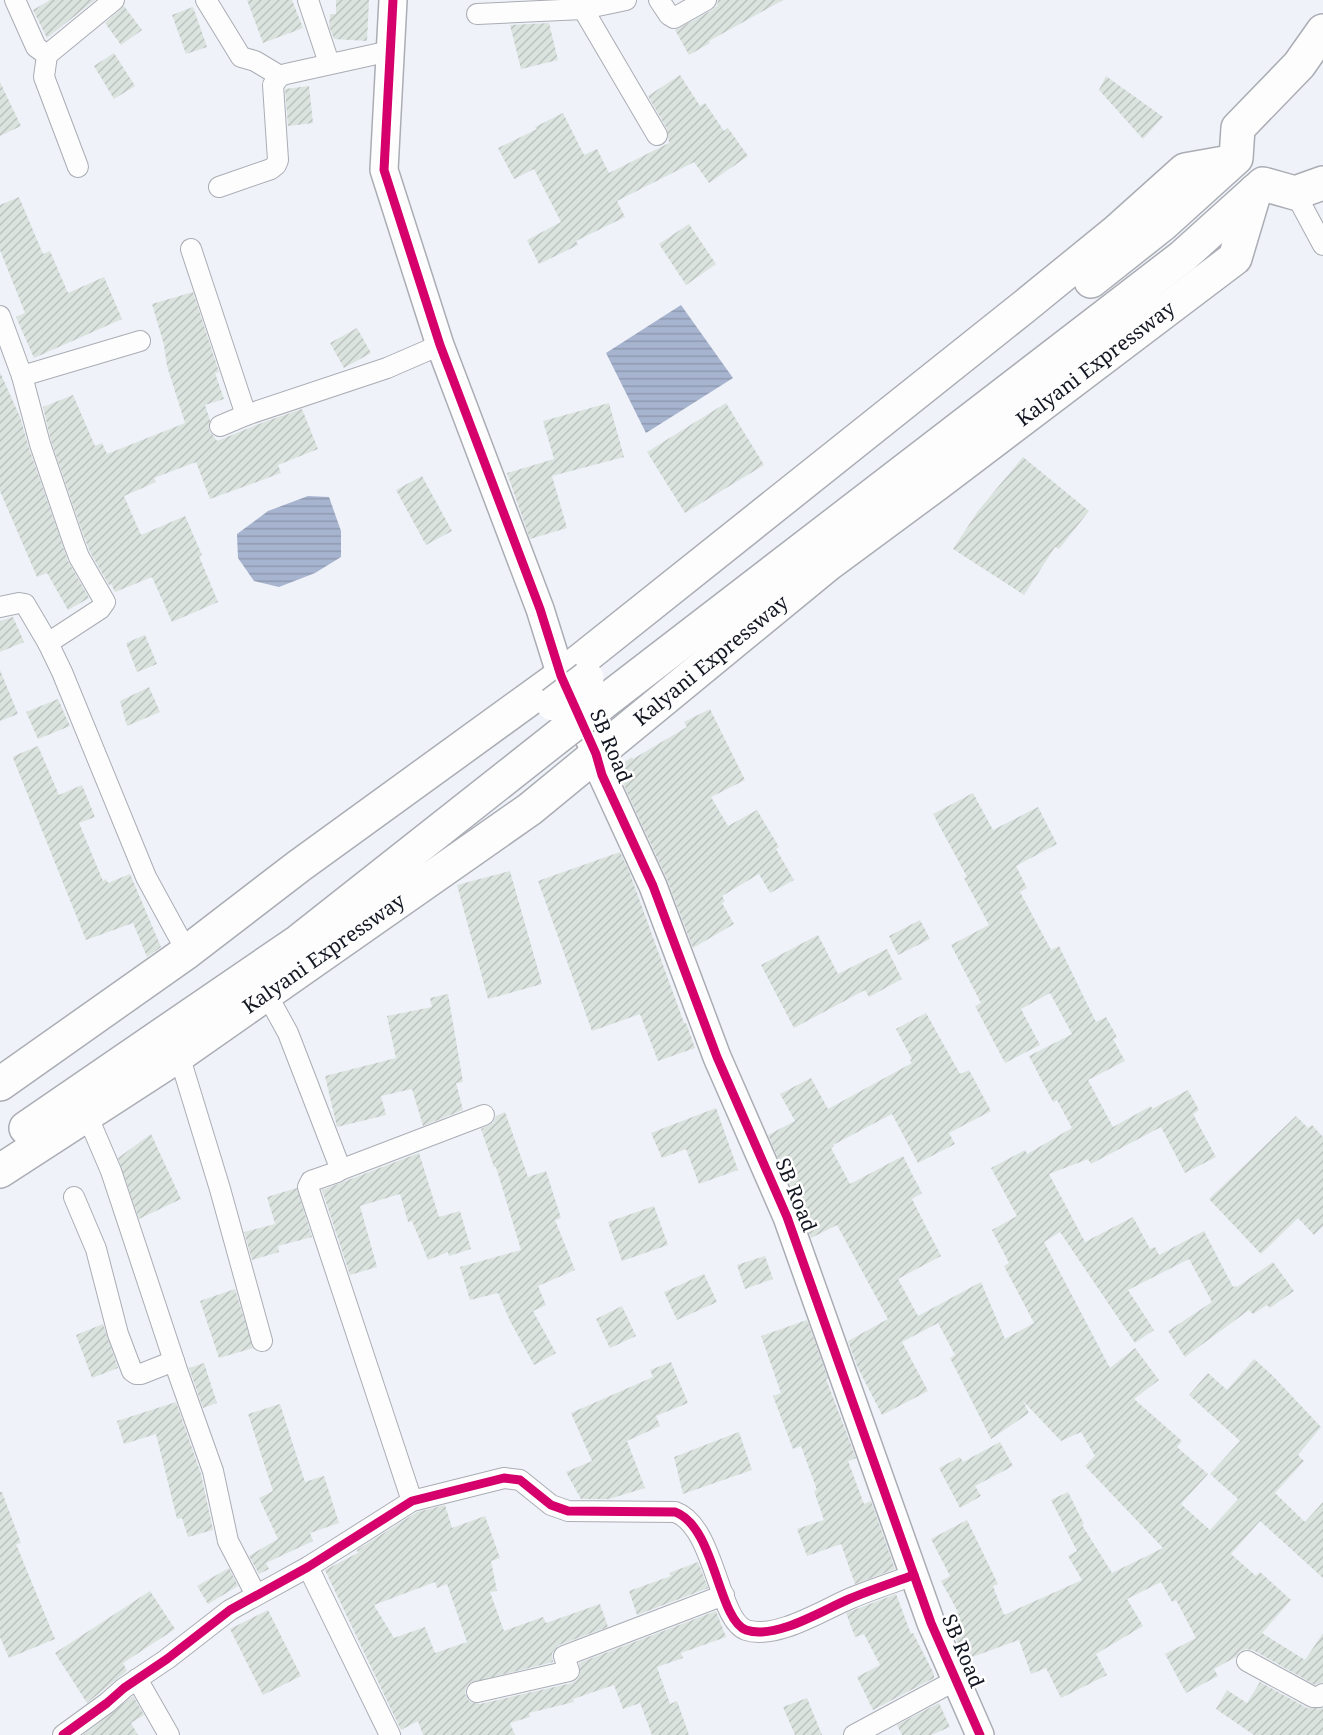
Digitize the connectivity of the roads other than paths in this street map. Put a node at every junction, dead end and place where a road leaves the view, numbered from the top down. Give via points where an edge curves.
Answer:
1 (15, 0) edge
2 (114, 0) edge
3 (206, 0) edge
4 (308, 0) edge
5 (393, 0) edge
6 (659, 0) edge
7 (706, 0) edge
8 (620, 1) edge
9 (583, 9) junction
10 (477, 14) dead end
11 (1323, 31) edge
12 (390, 51) junction
13 (47, 55) junction
14 (329, 63) junction
15 (280, 76) junction
16 (657, 135) dead end
17 (78, 167) dead end
18 (219, 187) dead end
19 (1259, 188) junction
20 (1309, 188) edge
21 (1323, 245) edge
22 (191, 249) dead end
23 (0, 316) edge
24 (140, 341) dead end
25 (440, 345) junction
26 (22, 376) junction
27 (246, 415) junction
28 (220, 426) dead end
29 (0, 607) edge
30 (48, 643) junction
31 (573, 699) junction
32 (596, 754) junction
33 (187, 952) junction
34 (266, 993) junction
35 (179, 1055) junction
36 (0, 1084) edge
37 (0, 1106) edge
38 (484, 1114) dead end
39 (87, 1115) junction
40 (0, 1146) edge
41 (340, 1170) junction
42 (0, 1171) edge
43 (74, 1197) dead end
44 (262, 1341) dead end
45 (174, 1361) junction
46 (412, 1501) junction
47 (308, 1568) junction
48 (914, 1575) junction
49 (256, 1595) junction
50 (724, 1595) junction
51 (1246, 1661) dead end
52 (137, 1679) junction
53 (956, 1680) junction
54 (477, 1692) dead end
55 (1323, 1694) edge
56 (63, 1735) edge
57 (169, 1735) edge
58 (390, 1735) edge
59 (854, 1735) edge
60 (980, 1735) edge

1 - 13 street via 36,47
2 - 13 street
3 - 15 street via 241,57 255,60
4 - 14 street
5 - 12 street, SB Road
6 - 7 street via 674,18
8 - 9 street
9 - 10 street
9 - 16 street
11 - 31 highway via 1299,65 1238,128 1233,160 1163,224 765,539
12 - 14 street
12 - 25 street, SB Road via 384,170
13 - 17 street via 44,76
14 - 15 street
15 - 18 street via 273,85 276,165
19 - 20 highway
19 - 31 highway via 1182,257
19 - 32 highway, Kalyani Expressway via 1235,258 827,564
20 - 21 street
22 - 27 street
23 - 26 street
24 - 26 street
25 - 27 street via 387,368
25 - 31 street, SB Road
26 - 30 street via 73,541 105,602
27 - 28 street
29 - 30 street via 25,604
30 - 33 street via 146,877
31 - 32 street, SB Road
31 - 33 highway via 298,866
31 - 37 highway
31 - 40 highway via 299,941
32 - 34 highway, Kalyani Expressway via 530,809
32 - 48 street, SB Road via 653,886 717,1058 787,1217
33 - 36 highway
34 - 35 highway, Kalyani Expressway
34 - 41 street via 288,1034
35 - 39 highway, Kalyani Expressway
35 - 44 street
38 - 41 street
39 - 42 highway, Kalyani Expressway
39 - 45 street via 111,1171
41 - 46 street via 311,1181 308,1187
43 - 45 street via 96,1249 132,1371 141,1374
45 - 49 street via 213,1471 228,1541
46 - 47 street
46 - 50 street via 504,1478 520,1480 551,1504 568,1511 675,1512 693,1526
47 - 49 street
47 - 58 street
48 - 50 street via 774,1630 747,1630 738,1625
48 - 53 street, SB Road
49 - 52 street
50 - 54 street via 564,1656 570,1671
51 - 55 street via 1313,1697
52 - 56 street
52 - 57 street
53 - 59 street
53 - 60 street, SB Road

